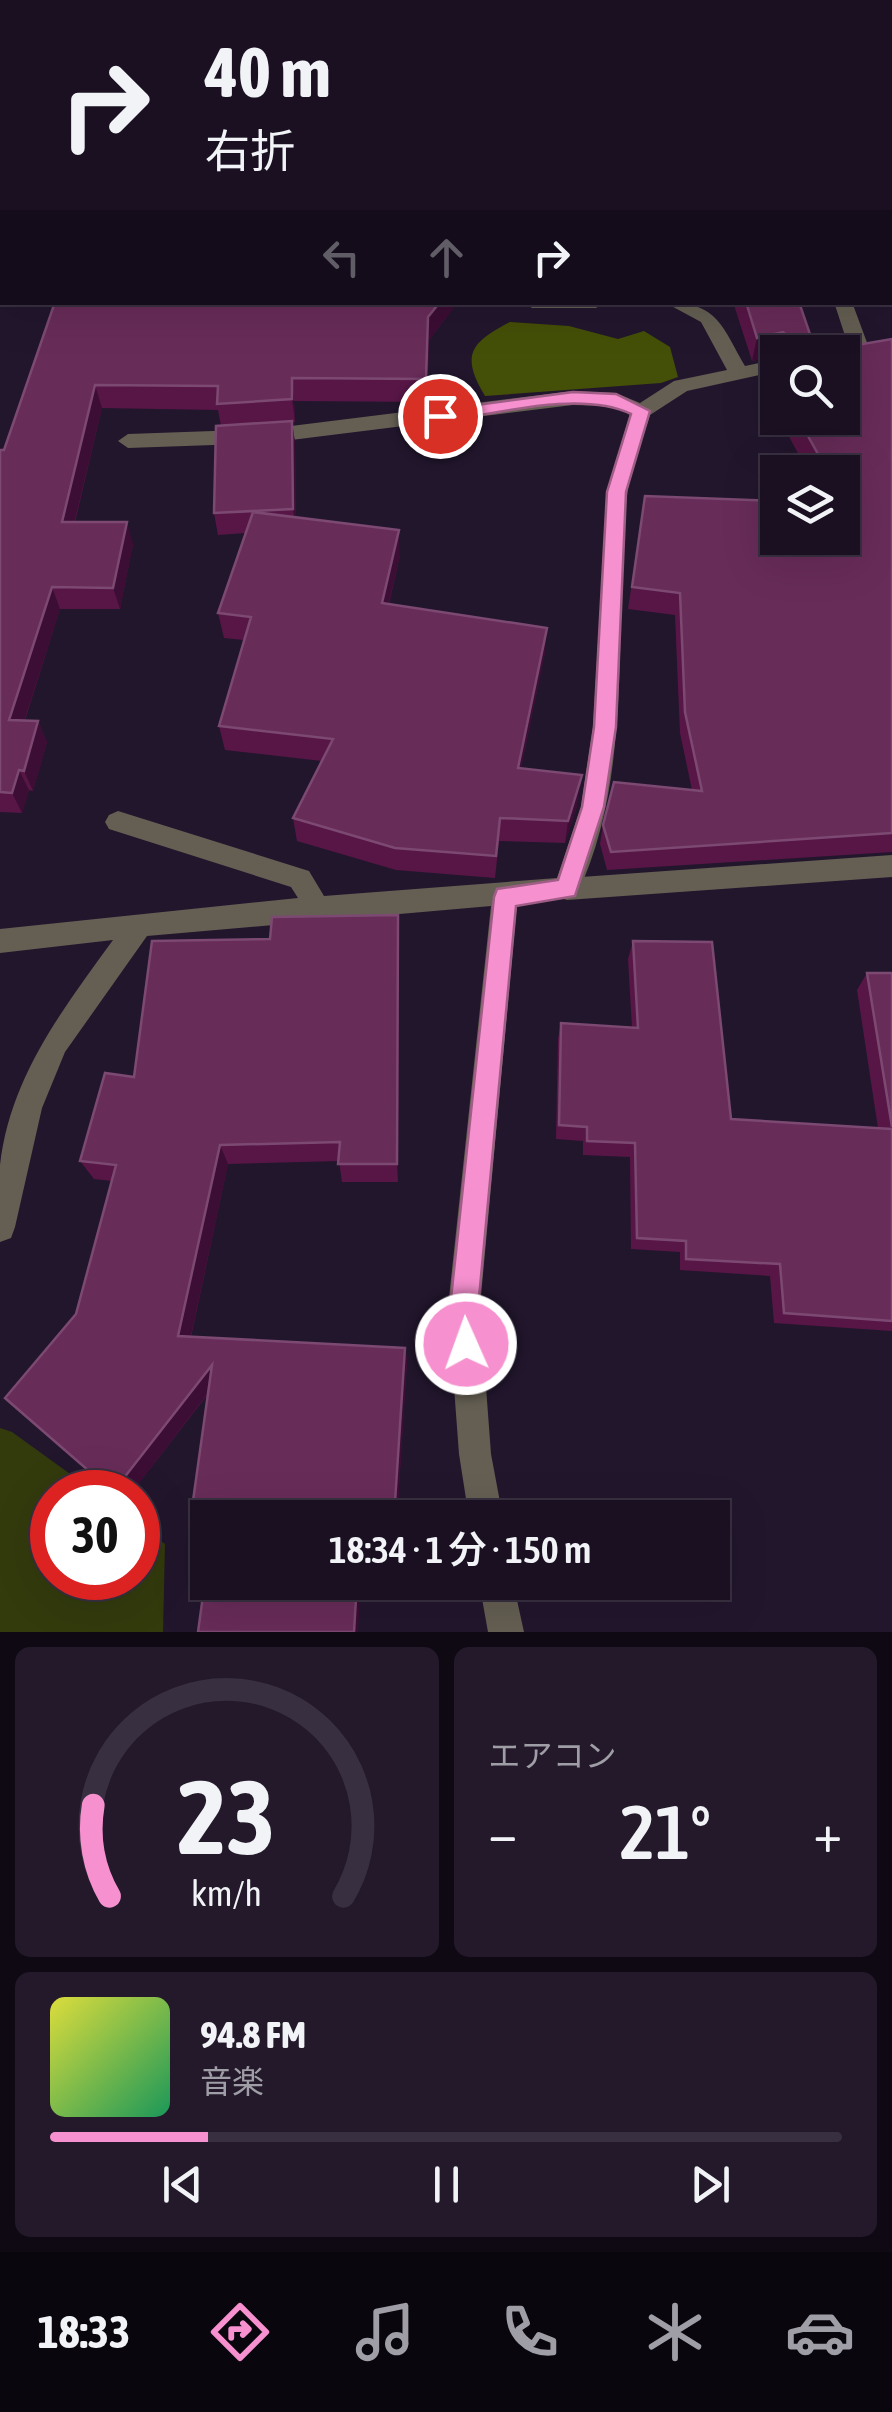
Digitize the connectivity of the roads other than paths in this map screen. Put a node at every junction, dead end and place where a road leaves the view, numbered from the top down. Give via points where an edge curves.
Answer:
1 (680, 305) edge
2 (845, 305) edge
3 (860, 348) edge
4 (760, 368) edge
5 (739, 372) junction
6 (641, 411) junction
7 (128, 441) dead end
8 (118, 822) dead end
9 (892, 866) edge
10 (567, 889) junction
11 (506, 897) junction
12 (318, 909) junction
13 (140, 926) junction
14 (0, 941) edge
15 (0, 1227) edge
16 (483, 1500) edge
17 (500, 1600) edge
18 (506, 1632) edge

1 - 5 street via 708,318
2 - 3 street via 867,347
4 - 5 street
5 - 6 street via 681,386
6 - 7 street via 616,400 573,398 267,436
6 - 10 street via 617,492 605,727 593,807
8 - 12 street via 300,879
9 - 10 street
10 - 11 street
11 - 12 street
11 - 16 street via 464,1308
12 - 13 street
13 - 14 street
13 - 15 street via 54,1044 28,1108
17 - 18 street

